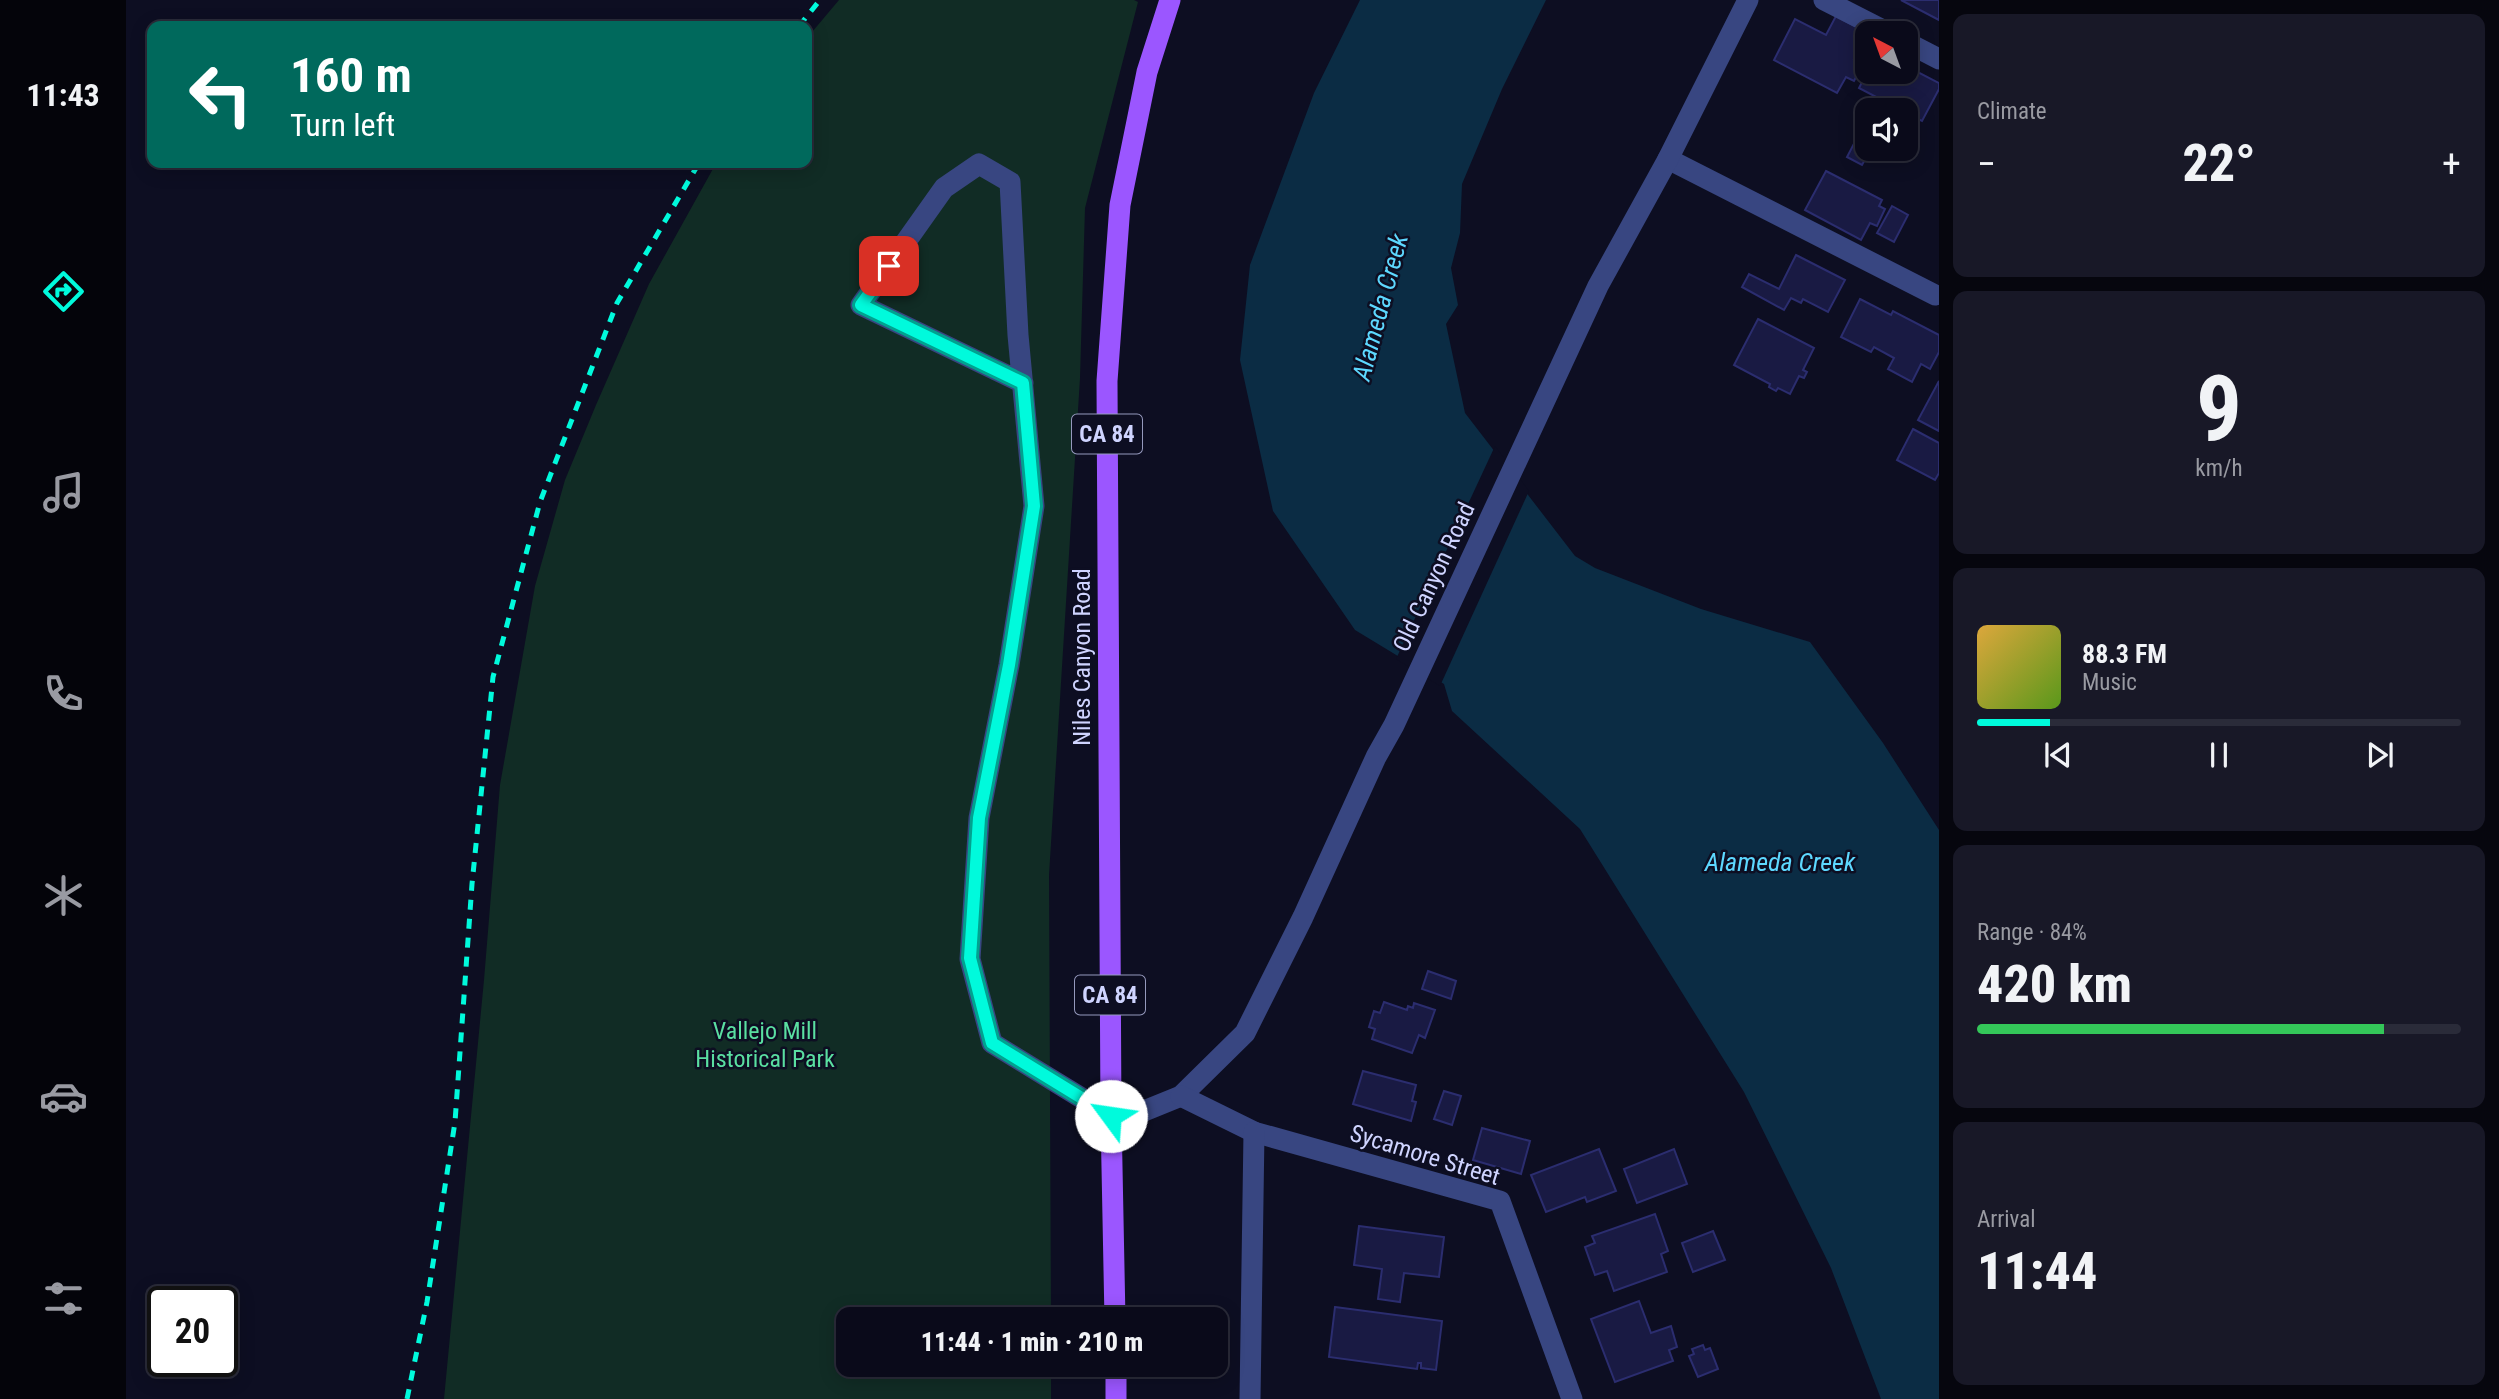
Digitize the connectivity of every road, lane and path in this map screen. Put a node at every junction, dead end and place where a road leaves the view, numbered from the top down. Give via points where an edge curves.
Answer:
1 (1170, 0) edge
2 (1748, 0) edge
3 (1824, 0) edge
4 (1865, 21) edge
5 (1918, 48) edge
6 (1939, 59) edge
7 (1668, 159) junction
8 (1935, 295) dead end
9 (1023, 383) junction
10 (1181, 1096) junction
11 (1111, 1116) junction
12 (1254, 1132) junction
13 (1115, 1307) edge
14 (1116, 1377) edge
15 (1116, 1399) edge
16 (1250, 1399) edge
17 (1572, 1399) edge

1 - 11 main road, Niles Canyon Road / CA 84 via 1147,72 1120,205 1107,381
2 - 7 street, Old Canyon Road
3 - 4 street
5 - 6 street
7 - 8 street
7 - 10 street, Old Canyon Road via 1587,310 1245,1032
9 - 9 street via 1010,182 979,164 944,188 861,305
9 - 11 street via 1034,506 979,818 970,958 992,1043
10 - 11 street, Old Canyon Road via 1144,1111
10 - 12 street, Sycamore Street
11 - 13 main road, Niles Canyon Road / CA 84
12 - 16 street
12 - 17 street, Sycamore Street via 1500,1201
14 - 15 main road

